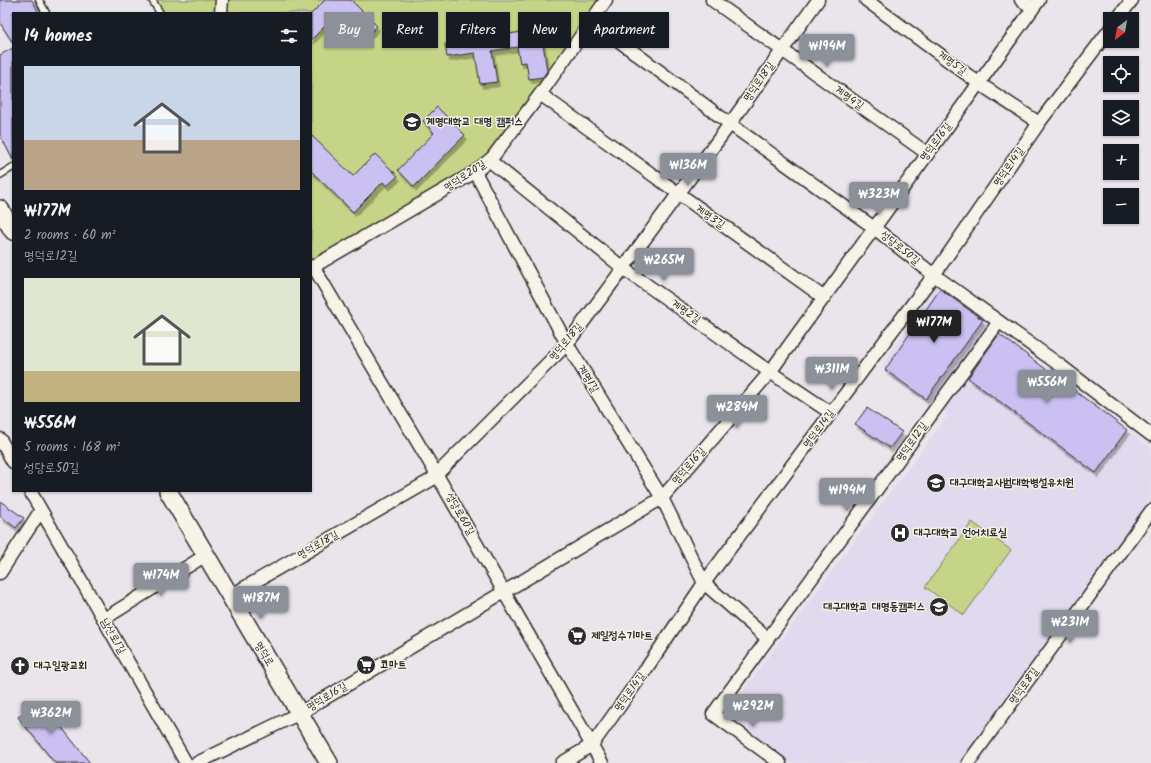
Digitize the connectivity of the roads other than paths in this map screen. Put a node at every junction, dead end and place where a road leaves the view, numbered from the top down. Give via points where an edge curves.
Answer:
1 (39, 0) edge
2 (152, 0) edge
3 (222, 0) edge
4 (606, 0) edge
5 (712, 0) edge
6 (818, 0) edge
7 (866, 0) edge
8 (1021, 0) edge
9 (1132, 0) edge
10 (1036, 4) edge
11 (45, 12) edge
12 (159, 12) edge
13 (221, 12) edge
14 (597, 12) edge
15 (1123, 12) edge
16 (579, 37) edge
17 (1103, 38) edge
18 (628, 48) edge
19 (781, 50) junction
20 (980, 84) junction
21 (540, 94) junction
22 (1039, 123) junction
23 (730, 124) junction
24 (928, 154) junction
25 (490, 161) junction
26 (12, 168) edge
27 (475, 172) junction
28 (0, 175) edge
29 (678, 194) junction
30 (0, 209) edge
31 (874, 227) junction
32 (12, 229) edge
33 (312, 267) edge
34 (623, 268) junction
35 (934, 275) junction
36 (823, 297) junction
37 (998, 323) junction
38 (567, 344) junction
39 (770, 372) junction
40 (831, 413) junction
41 (1151, 435) edge
42 (6, 444) edge
43 (12, 459) edge
44 (437, 475) junction
45 (31, 492) edge
46 (169, 492) edge
47 (662, 498) junction
48 (41, 510) junction
49 (1151, 511) edge
50 (206, 555) junction
51 (0, 573) edge
52 (704, 583) junction
53 (505, 592) junction
54 (230, 596) junction
55 (104, 620) junction
56 (768, 639) junction
57 (300, 713) junction
58 (592, 745) junction
59 (186, 763) edge
60 (197, 763) edge
61 (329, 763) edge
62 (562, 763) edge
63 (602, 763) edge
64 (779, 763) edge
65 (968, 763) edge

1 - 11 lane
2 - 12 lane
3 - 13 street
4 - 14 street, 명덕로20길
5 - 19 street, 계명4길
6 - 19 street, 명덕로18길
7 - 20 street, 계명5길
8 - 10 street
9 - 15 street
10 - 20 street, 명덕로16길
16 - 21 street, 명덕로20길
17 - 22 street, 명덕로14길
18 - 23 street, 성당로50길
19 - 23 street, 명덕로18길
19 - 24 street, 계명4길
20 - 22 street, 계명5길
20 - 24 street, 명덕로16길
21 - 25 street, 명덕로20길
21 - 29 street, 계명3길
22 - 35 street, 명덕로14길
23 - 29 street, 명덕로18길
23 - 31 street, 성당로50길
24 - 31 street, 명덕로16길
25 - 27 street, 명덕로20길
25 - 34 street, 계명2길
26 - 28 lane
27 - 33 street, 명덕로20길
27 - 38 street, 계명1길
29 - 34 street, 명덕로18길
29 - 36 street, 계명3길
30 - 32 main road
31 - 35 street, 성당로50길
31 - 36 street, 명덕로16길
33 - 44 street, 성당로60길
34 - 38 street, 명덕로18길
34 - 39 street, 계명2길
35 - 37 street, 성당로50길
35 - 40 street, 명덕로14길
36 - 39 street, 명덕로16길
37 - 41 street, 성당로50길 via 1061,366
37 - 56 street, 명덕로12길
38 - 44 street, 명덕로18길
38 - 47 street, 계명1길
39 - 40 street, 계명2길
39 - 47 street, 명덕로16길
40 - 52 street, 명덕로14길
42 - 43 street
44 - 53 street, 성당로60길
44 - 54 street, 명덕로18길
45 - 48 street, 남산로1길
46 - 50 main road, 명덕로
47 - 52 street, 계명1길
47 - 53 street, 명덕로16길
48 - 51 street
48 - 55 street, 남산로1길
49 - 65 street, 명덕로8길
50 - 54 main road, 명덕로
50 - 55 street
52 - 56 street
52 - 58 street, 명덕로14길
53 - 57 street, 명덕로16길
53 - 58 street, 성당로60길
54 - 57 main road, 명덕로
55 - 59 street, 남산로1길
56 - 64 street, 명덕로12길 via 713,714
57 - 60 street
57 - 61 main road, 명덕로
58 - 62 street, 명덕로14길
58 - 63 street, 성당로60길

